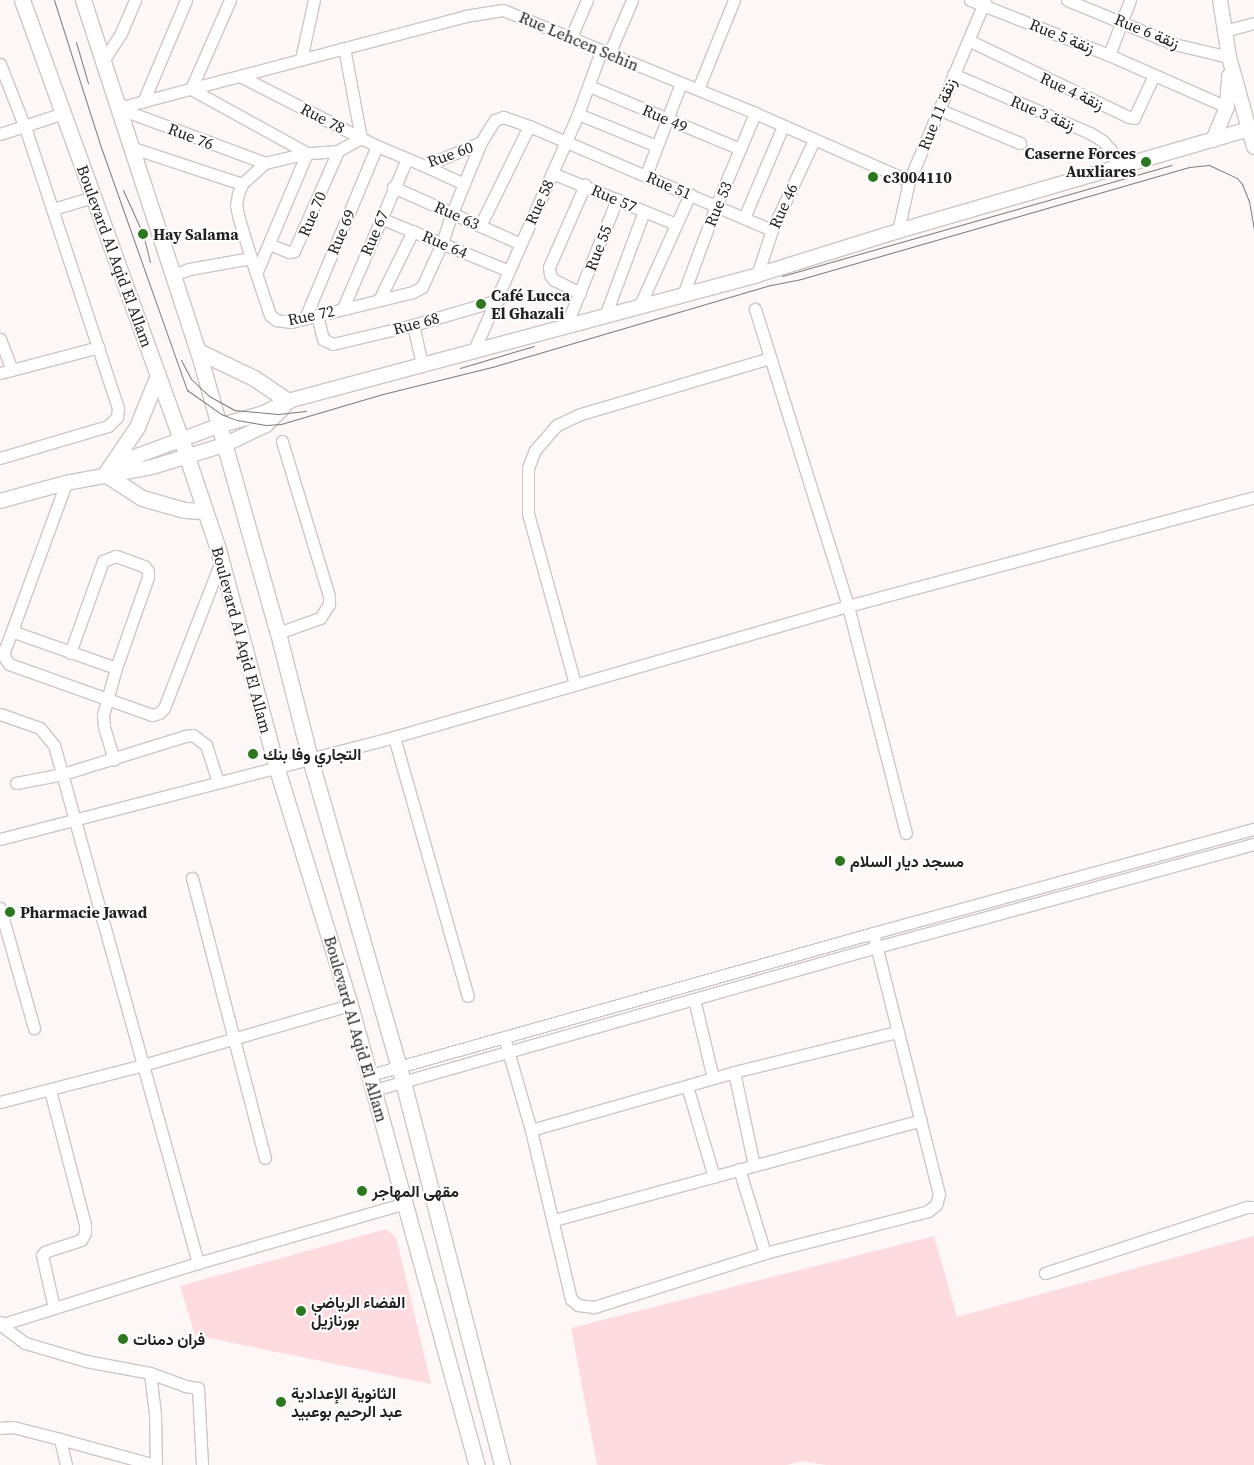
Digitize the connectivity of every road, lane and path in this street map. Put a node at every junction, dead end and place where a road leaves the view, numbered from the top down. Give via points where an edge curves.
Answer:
1 (22, 0) edge
2 (83, 0) edge
3 (135, 0) edge
4 (186, 0) edge
5 (230, 0) edge
6 (314, 0) edge
7 (587, 0) edge
8 (632, 0) edge
9 (734, 0) edge
10 (970, 0) edge
11 (1067, 0) edge
12 (1130, 0) edge
13 (1220, 0) edge
14 (984, 2) edge
15 (505, 5) edge
16 (1122, 21) junction
17 (1254, 24) edge
18 (1224, 31) junction
19 (571, 37) junction
20 (968, 40) junction
21 (344, 48) junction
22 (605, 53) junction
23 (1109, 55) junction
24 (1229, 57) junction
25 (301, 59) junction
26 (103, 61) junction
27 (0, 64) edge
28 (953, 74) junction
29 (1154, 75) junction
30 (240, 76) junction
31 (681, 83) junction
32 (589, 86) junction
33 (191, 89) junction
34 (698, 89) junction
35 (143, 102) junction
36 (1226, 107) junction
37 (118, 108) junction
38 (938, 109) junction
39 (63, 113) junction
40 (755, 113) junction
41 (578, 114) junction
42 (668, 119) junction
43 (25, 126) junction
44 (529, 126) junction
45 (783, 126) junction
46 (1248, 129) junction
47 (0, 134) edge
48 (361, 138) junction
49 (814, 140) junction
50 (1213, 140) junction
51 (481, 142) junction
52 (566, 142) junction
53 (1020, 143) dead end
54 (377, 146) junction
55 (657, 146) junction
56 (130, 147) junction
57 (1254, 147) edge
58 (740, 149) junction
59 (338, 151) junction
60 (307, 153) junction
61 (407, 159) junction
62 (265, 164) junction
63 (425, 166) junction
64 (1116, 168) junction
65 (552, 173) junction
66 (646, 175) junction
67 (909, 182) junction
68 (242, 184) junction
69 (464, 184) junction
70 (585, 185) junction
71 (393, 187) junction
72 (690, 194) junction
73 (93, 197) junction
74 (617, 199) junction
75 (716, 206) junction
76 (53, 209) junction
77 (644, 211) junction
78 (452, 213) junction
79 (380, 218) junction
80 (744, 218) junction
81 (676, 224) junction
82 (480, 226) junction
83 (772, 230) junction
84 (413, 231) junction
85 (898, 231) junction
86 (442, 243) junction
87 (268, 244) junction
88 (520, 244) junction
89 (250, 258) junction
90 (509, 272) junction
91 (256, 274) junction
92 (757, 275) junction
93 (171, 276) junction
94 (580, 293) junction
95 (683, 295) junction
96 (379, 300) junction
97 (498, 300) junction
98 (639, 306) junction
99 (342, 308) junction
100 (755, 309) dead end
101 (317, 315) junction
102 (604, 316) junction
103 (304, 318) junction
104 (413, 325) junction
105 (566, 326) junction
106 (0, 339) edge
107 (99, 347) junction
108 (474, 350) junction
109 (198, 352) junction
110 (770, 358) junction
111 (422, 364) junction
112 (12, 370) junction
113 (0, 373) edge
114 (158, 375) junction
115 (288, 401) junction
116 (218, 426) junction
117 (181, 440) junction
118 (282, 441) dead end
119 (224, 445) junction
120 (187, 456) junction
121 (0, 458) edge
122 (105, 474) junction
123 (66, 483) junction
124 (1254, 497) edge
125 (0, 501) edge
126 (205, 510) junction
127 (221, 561) junction
128 (848, 606) junction
129 (13, 628) junction
130 (278, 633) junction
131 (70, 652) junction
132 (116, 668) junction
133 (575, 684) junction
134 (106, 698) junction
135 (0, 714) edge
136 (394, 737) junction
137 (114, 759) junction
138 (310, 759) junction
139 (276, 766) junction
140 (63, 774) junction
141 (218, 782) junction
142 (16, 783) dead end
143 (74, 820) junction
144 (1254, 828) edge
145 (906, 833) dead end
146 (0, 839) edge
147 (1254, 844) edge
148 (192, 878) dead end
149 (0, 908) edge
150 (873, 933) junction
151 (876, 947) junction
152 (468, 996) dead end
153 (694, 999) junction
154 (350, 1005) junction
155 (34, 1028) dead end
156 (897, 1032) junction
157 (504, 1037) junction
158 (235, 1038) junction
159 (509, 1052) junction
160 (143, 1066) junction
161 (398, 1067) junction
162 (734, 1072) junction
163 (370, 1075) junction
164 (713, 1078) junction
165 (403, 1082) junction
166 (687, 1086) junction
167 (50, 1090) junction
168 (374, 1090) junction
169 (0, 1102) edge
170 (921, 1120) junction
171 (531, 1130) junction
172 (265, 1158) dead end
173 (754, 1165) junction
174 (739, 1169) junction
175 (714, 1177) junction
176 (406, 1203) junction
177 (1252, 1205) edge
178 (554, 1220) junction
179 (765, 1253) junction
180 (198, 1263) junction
181 (1045, 1273) dead end
182 (54, 1308) junction
183 (0, 1324) edge
184 (150, 1373) junction
185 (0, 1428) edge
186 (60, 1438) junction
187 (66, 1465) edge
188 (155, 1465) edge
189 (202, 1465) edge
190 (477, 1465) edge
191 (502, 1465) edge

1 - 39 main road, Boulevard Al Aqid El Allam
2 - 26 main road, Boulevard Al Aqid El Allam
3 - 26 street via 121,33
4 - 35 street
5 - 33 street
6 - 25 street
7 - 19 street
8 - 22 street, Rue 58
9 - 34 street
10 - 14 street, Rue 5 زنقة
11 - 16 street, Rue 6 زنقة
12 - 16 street, Rue 5 زنقة
13 - 18 street
14 - 20 street, Rue 11 زنقة
14 - 23 street, Rue 5 زنقة
15 - 19 street, Rue Lehcen Sehin
15 - 21 street, Rue Lehcen Sehin
16 - 23 street, Rue 5 زنقة
16 - 24 street, Rue 6 زنقة via 1174,44
17 - 18 street
18 - 24 street
19 - 22 street, Rue Lehcen Sehin
20 - 28 street, Rue 11 زنقة
20 - 29 street, Rue 4 زنقة via 1134,118
21 - 25 street, Rue Lehcen Sehin
21 - 48 street
22 - 31 street, Rue Lehcen Sehin
22 - 32 street, Rue 58
23 - 29 street
24 - 36 street via 1230,87
24 - 46 street
25 - 30 street, Rue Lehcen Sehin
26 - 37 main road, Boulevard Al Aqid El Allam
27 - 43 street
28 - 38 street, Rue 11 زنقة
28 - 64 street, Rue 3 زنقة via 1090,133 1110,149
29 - 36 street
30 - 33 street, Rue Lehcen Sehin
30 - 48 street, Rue 78
31 - 34 street, Rue Lehcen Sehin
31 - 42 street
32 - 41 street, Rue 58
32 - 42 street, Rue 49
33 - 35 street, Rue Lehcen Sehin
33 - 60 street
34 - 40 street, Rue Lehcen Sehin
35 - 37 street, Rue Lehcen Sehin
36 - 50 street
37 - 56 main road, Boulevard Al Aqid El Allam
37 - 62 street, Rue 76
38 - 53 street
38 - 67 street, Rue 11 زنقة
39 - 43 street
39 - 73 main road, Boulevard Al Aqid El Allam
40 - 45 street, Rue Lehcen Sehin
40 - 58 street, Rue 53
41 - 52 street, Rue 58
41 - 55 street
42 - 55 street
42 - 58 street, Rue 49
43 - 47 street
43 - 76 street
44 - 51 street, Rue 60 via 498,117
44 - 52 street, Rue 60
44 - 82 street
45 - 49 street, Rue Lehcen Sehin
45 - 80 street
46 - 50 street
46 - 57 street
48 - 54 street, Rue 78
48 - 59 street
49 - 67 street, Rue Lehcen Sehin
49 - 83 street, Rue 46
50 - 64 street
51 - 63 street, Rue 60
51 - 69 street
52 - 65 street, Rue 58
52 - 66 street, Rue 51
54 - 61 street, Rue 78
54 - 103 street, Rue 69
55 - 66 street
56 - 68 street
56 - 93 main road, Boulevard Al Aqid El Allam
58 - 75 street, Rue 53
59 - 60 street
59 - 87 street, Rue 70 via 298,247 288,252
60 - 62 street
60 - 87 street
61 - 63 street, Rue 60
61 - 71 street, Rue 67
62 - 68 street
63 - 69 street
64 - 85 street
65 - 70 street, Rue 57
65 - 88 street, Rue 58
66 - 72 street, Rue 51
67 - 85 street, Rue 11 زنقة
68 - 89 street, Rue 72 via 236,205
69 - 78 street
70 - 74 street, Rue 57
70 - 94 street via 549,267 554,280
71 - 78 street, Rue 63
71 - 79 street, Rue 67
72 - 75 street, Rue 51
72 - 81 street, Rue 53
73 - 76 street
73 - 114 main road, Boulevard Al Aqid El Allam
74 - 77 street, Rue 57
74 - 94 street, Rue 55
75 - 80 street, Rue 51
75 - 95 street, Rue 53
76 - 107 street
77 - 81 street, Rue 57
77 - 102 street
78 - 82 street, Rue 63
78 - 86 street
79 - 84 street, Rue 64
79 - 99 street, Rue 67
80 - 83 street, Rue 51
81 - 98 street, Rue 53
82 - 88 street, Rue 63
83 - 92 street, Rue 46
84 - 86 street, Rue 64
84 - 96 street
85 - 92 street
86 - 90 street, Rue 64
86 - 96 street, Rue 72 via 422,286 413,292
87 - 91 street
88 - 90 street, Rue 58
89 - 91 street, Rue 72
89 - 93 street via 189,269
90 - 97 street, Rue 58
91 - 103 street, Rue 72 via 270,315 276,320 291,322
92 - 95 street
93 - 109 main road, Boulevard Al Aqid El Allam
94 - 105 street, Rue 55
95 - 98 street
96 - 99 street, Rue 72
97 - 104 street, Rue 68
97 - 108 street, Rue 58
98 - 102 street
99 - 101 street, Rue 72
100 - 110 street
101 - 103 street, Rue 72
101 - 104 street, Rue 68 via 323,339 333,344
102 - 105 street
104 - 111 street
105 - 108 street
106 - 112 street
107 - 112 street
107 - 121 street via 118,408 114,423
108 - 111 street
109 - 115 main road via 242,371
109 - 116 main road, Boulevard Al Aqid El Allam
110 - 128 street
110 - 133 street via 581,414 558,426 534,450 528,468 528,513
111 - 115 street
112 - 113 street
114 - 117 main road, Boulevard Al Aqid El Allam
114 - 122 main road via 137,428
115 - 116 street via 264,413
115 - 119 street via 266,425
116 - 117 street
116 - 119 main road, Boulevard Al Aqid El Allam
117 - 120 main road, Boulevard Al Aqid El Allam
117 - 122 street via 126,460
118 - 130 street via 329,604 320,618
119 - 120 street
119 - 130 main road, Boulevard Al Aqid El Allam
120 - 122 street
120 - 126 main road, Boulevard Al Aqid El Allam
122 - 123 street
122 - 126 main road via 122,488 148,500 184,510
123 - 125 street
123 - 129 street
124 - 128 street
126 - 127 main road, Boulevard Al Aqid El Allam
127 - 134 street via 164,708 152,715
127 - 139 main road, Boulevard Al Aqid El Allam
128 - 133 street
128 - 145 street
129 - 131 street
129 - 134 street via 4,651 9,664
130 - 138 main road, Boulevard Al Aqid El Allam
131 - 132 street
131 - 132 street via 103,562 116,556 144,566 148,571
132 - 134 street
133 - 136 street
134 - 137 street via 104,727
135 - 140 street via 40,728 54,745
136 - 138 street
136 - 152 street
137 - 140 street
137 - 141 street via 193,735 206,744
138 - 139 street
138 - 161 main road, Boulevard Al Aqid El Allam
139 - 141 street
139 - 154 main road, Boulevard Al Aqid El Allam
140 - 142 street
140 - 143 street
141 - 143 street
143 - 146 street
143 - 160 street
144 - 150 street
147 - 151 street
148 - 158 street
149 - 155 street
150 - 151 street
150 - 157 street
151 - 153 street
151 - 156 street
153 - 159 street
153 - 164 street
154 - 158 street
154 - 163 main road, Boulevard Al Aqid El Allam
156 - 162 street
156 - 170 street
157 - 159 street
157 - 161 street
158 - 160 street
158 - 172 street
159 - 165 street
159 - 171 street
160 - 167 street
160 - 180 street
161 - 163 street
161 - 165 main road, Boulevard Al Aqid El Allam
162 - 164 street
162 - 173 street
163 - 168 main road, Boulevard Al Aqid El Allam
164 - 166 street
165 - 168 street
165 - 191 main road, Boulevard Al Aqid El Allam
166 - 171 street
166 - 175 street
167 - 169 street
167 - 182 street via 85,1233 81,1240 42,1255
168 - 176 main road, Boulevard Al Aqid El Allam
170 - 173 street
170 - 179 street via 939,1194 936,1205 928,1211
171 - 178 street
173 - 174 street
174 - 175 street
174 - 179 street
175 - 178 street
176 - 180 street
176 - 190 main road, Boulevard Al Aqid El Allam
177 - 181 street
178 - 179 street via 572,1299 586,1308
180 - 182 street
182 - 183 street
183 - 184 street via 25,1343
184 - 188 street via 155,1414
184 - 189 street via 198,1388
185 - 186 street via 13,1427
186 - 187 street
186 - 188 street

